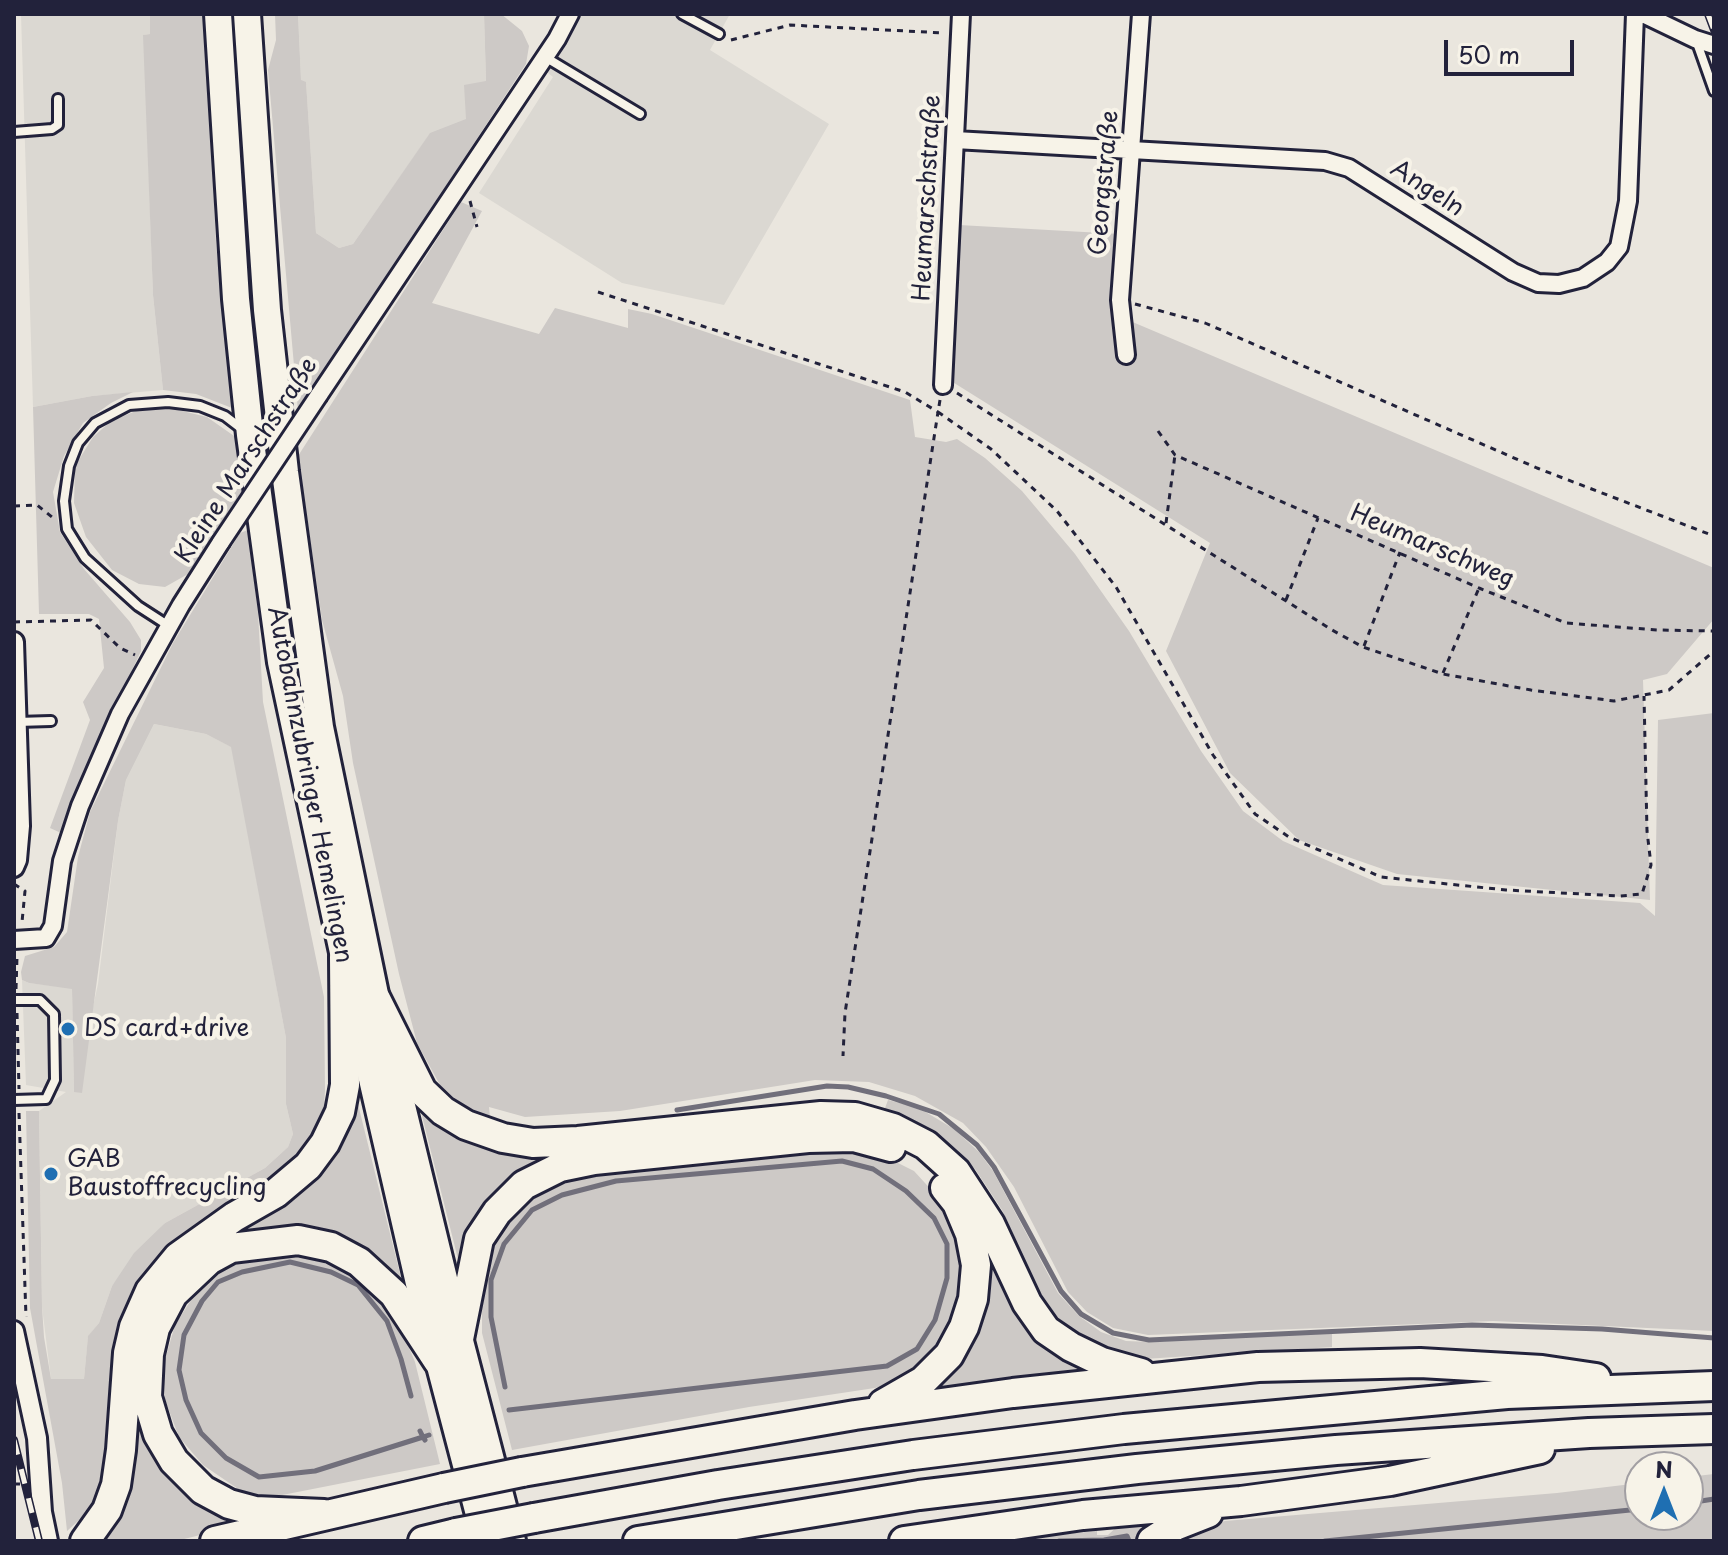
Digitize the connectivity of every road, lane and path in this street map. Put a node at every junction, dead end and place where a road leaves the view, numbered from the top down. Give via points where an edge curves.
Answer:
1 (218, 14) edge
2 (247, 14) edge
3 (570, 14) edge
4 (682, 14) edge
5 (961, 14) edge
6 (1141, 14) edge
7 (1635, 14) edge
8 (1643, 14) edge
9 (719, 34) joint
10 (960, 34) junction
11 (1695, 39) junction
12 (1714, 45) edge
13 (545, 57) junction
14 (1714, 91) edge
15 (58, 99) dead end
16 (640, 114) dead end
17 (14, 132) edge
18 (955, 140) junction
19 (1133, 149) junction
20 (464, 178) junction
21 (477, 227) dead end
22 (598, 292) dead end
23 (1120, 300) junction
24 (1126, 355) dead end
25 (943, 385) junction
26 (938, 412) junction
27 (1158, 431) dead end
28 (250, 435) junction
29 (1175, 455) junction
30 (14, 506) edge
31 (1318, 518) junction
32 (1166, 523) junction
33 (67, 529) junction
34 (1713, 536) edge
35 (1400, 552) junction
36 (1479, 588) junction
37 (1286, 600) junction
38 (14, 622) edge
39 (169, 626) junction
40 (1714, 631) edge
41 (14, 642) edge
42 (1363, 647) junction
43 (1714, 651) edge
44 (140, 657) dead end
45 (1443, 674) junction
46 (1644, 696) junction
47 (51, 721) dead end
48 (16, 722) junction
49 (14, 867) edge
50 (14, 884) edge
51 (17, 940) edge
52 (344, 957) junction
53 (376, 999) junction
54 (15, 1000) edge
55 (843, 1056) dead end
56 (16, 1100) edge
57 (20, 1325) edge
58 (459, 1339) junction
59 (438, 1361) junction
60 (1174, 1375) junction
61 (1714, 1386) edge
62 (1660, 1388) junction
63 (855, 1415) junction
64 (1714, 1429) edge
65 (1589, 1433) junction
66 (1241, 1501) junction
67 (324, 1514) junction
68 (48, 1541) edge
69 (85, 1541) edge
70 (215, 1541) edge
71 (423, 1541) edge
72 (486, 1541) edge
73 (512, 1541) edge
74 (638, 1541) edge
75 (904, 1541) edge
76 (1152, 1541) edge

1 - 28 highway, Autobahnzubringer Hemelingen
2 - 53 highway, Autobahnzubringer Hemelingen via 267,310 285,472 320,727
3 - 13 street, Kleine Marschstraße
4 - 9 lane
5 - 10 street, Heumarschstraße
6 - 19 street, Georgstraße
7 - 19 street, Angeln via 1623,232 1607,262 1583,278 1538,283 1513,272 1349,168 1325,161
8 - 11 street
9 - 10 path via 733,41 790,25
10 - 18 street, Heumarschstraße
11 - 12 street
11 - 14 lane
13 - 16 lane
13 - 20 street, Kleine Marschstraße
15 - 17 lane via 58,125
18 - 19 street, Angeln
18 - 25 street, Heumarschstraße
19 - 23 street, Georgstraße
20 - 21 path
20 - 39 street, Kleine Marschstraße, bridge
22 - 26 path via 905,392
23 - 24 street, Georgstraße
23 - 34 path via 1205,323 1537,468
25 - 26 path
25 - 32 path
26 - 46 path via 991,449 1057,511 1116,587 1213,755 1255,814 1289,837 1381,877 1506,890 1642,894 1651,865
26 - 55 path via 845,1013
27 - 29 path
28 - 33 lane via 200,406 129,405 95,423 78,443 64,501
28 - 52 highway, Autobahnzubringer Hemelingen via 281,662
29 - 31 path, Heumarschweg
29 - 32 path
30 - 33 path via 37,505
31 - 35 path, Heumarschweg
31 - 37 path
32 - 37 path
33 - 39 lane via 85,558 111,584
35 - 36 path, Heumarschweg
35 - 42 path
36 - 40 path, Heumarschweg via 1566,623
36 - 45 path
37 - 42 path
38 - 44 path via 91,620 120,648
39 - 51 street, Kleine Marschstraße via 120,714 80,806 62,861 53,926 46,938
41 - 48 street
42 - 45 path
43 - 46 path via 1669,690
45 - 46 path via 1614,701
47 - 48 lane
48 - 49 street via 20,826
50 - 51 path via 25,891
51 - 54 path
52 - 59 highway, Autobahnzubringer Hemelingen
52 - 69 highway via 345,1085 340,1112 308,1166 178,1257 150,1291 128,1353 116,1485 107,1510
53 - 58 highway, Autobahnzubringer Hemelingen
53 - 60 highway via 422,1091 466,1125 503,1138 578,1141 821,1116 855,1117 893,1128 926,1145 956,1172 1046,1330 1115,1367
54 - 56 path
54 - 56 lane via 40,1000 54,1014 55,1080 46,1099
56 - 57 path
57 - 68 street
58 - 63 highway via 479,1239 524,1185 560,1167 594,1160 854,1137 914,1156 935,1176 957,1203 976,1265 973,1299 949,1355 897,1399
58 - 73 highway, Autobahnzubringer Hemelingen
59 - 67 highway via 394,1294 359,1262 331,1247 298,1240 231,1248 209,1260 173,1294 155,1328 147,1397 158,1434 174,1461 203,1490 229,1504 255,1511
59 - 72 highway, Autobahnzubringer Hemelingen
60 - 62 highway via 1306,1365 1436,1364 1542,1370
60 - 63 highway
61 - 62 highway
62 - 71 highway, bridge via 1507,1394 1124,1429 718,1485
63 - 67 highway, bridge via 522,1472
64 - 65 highway
65 - 66 highway via 1508,1458
65 - 74 highway via 1137,1469 919,1495
66 - 75 highway via 1083,1515
66 - 76 highway via 1175,1526
67 - 70 highway

